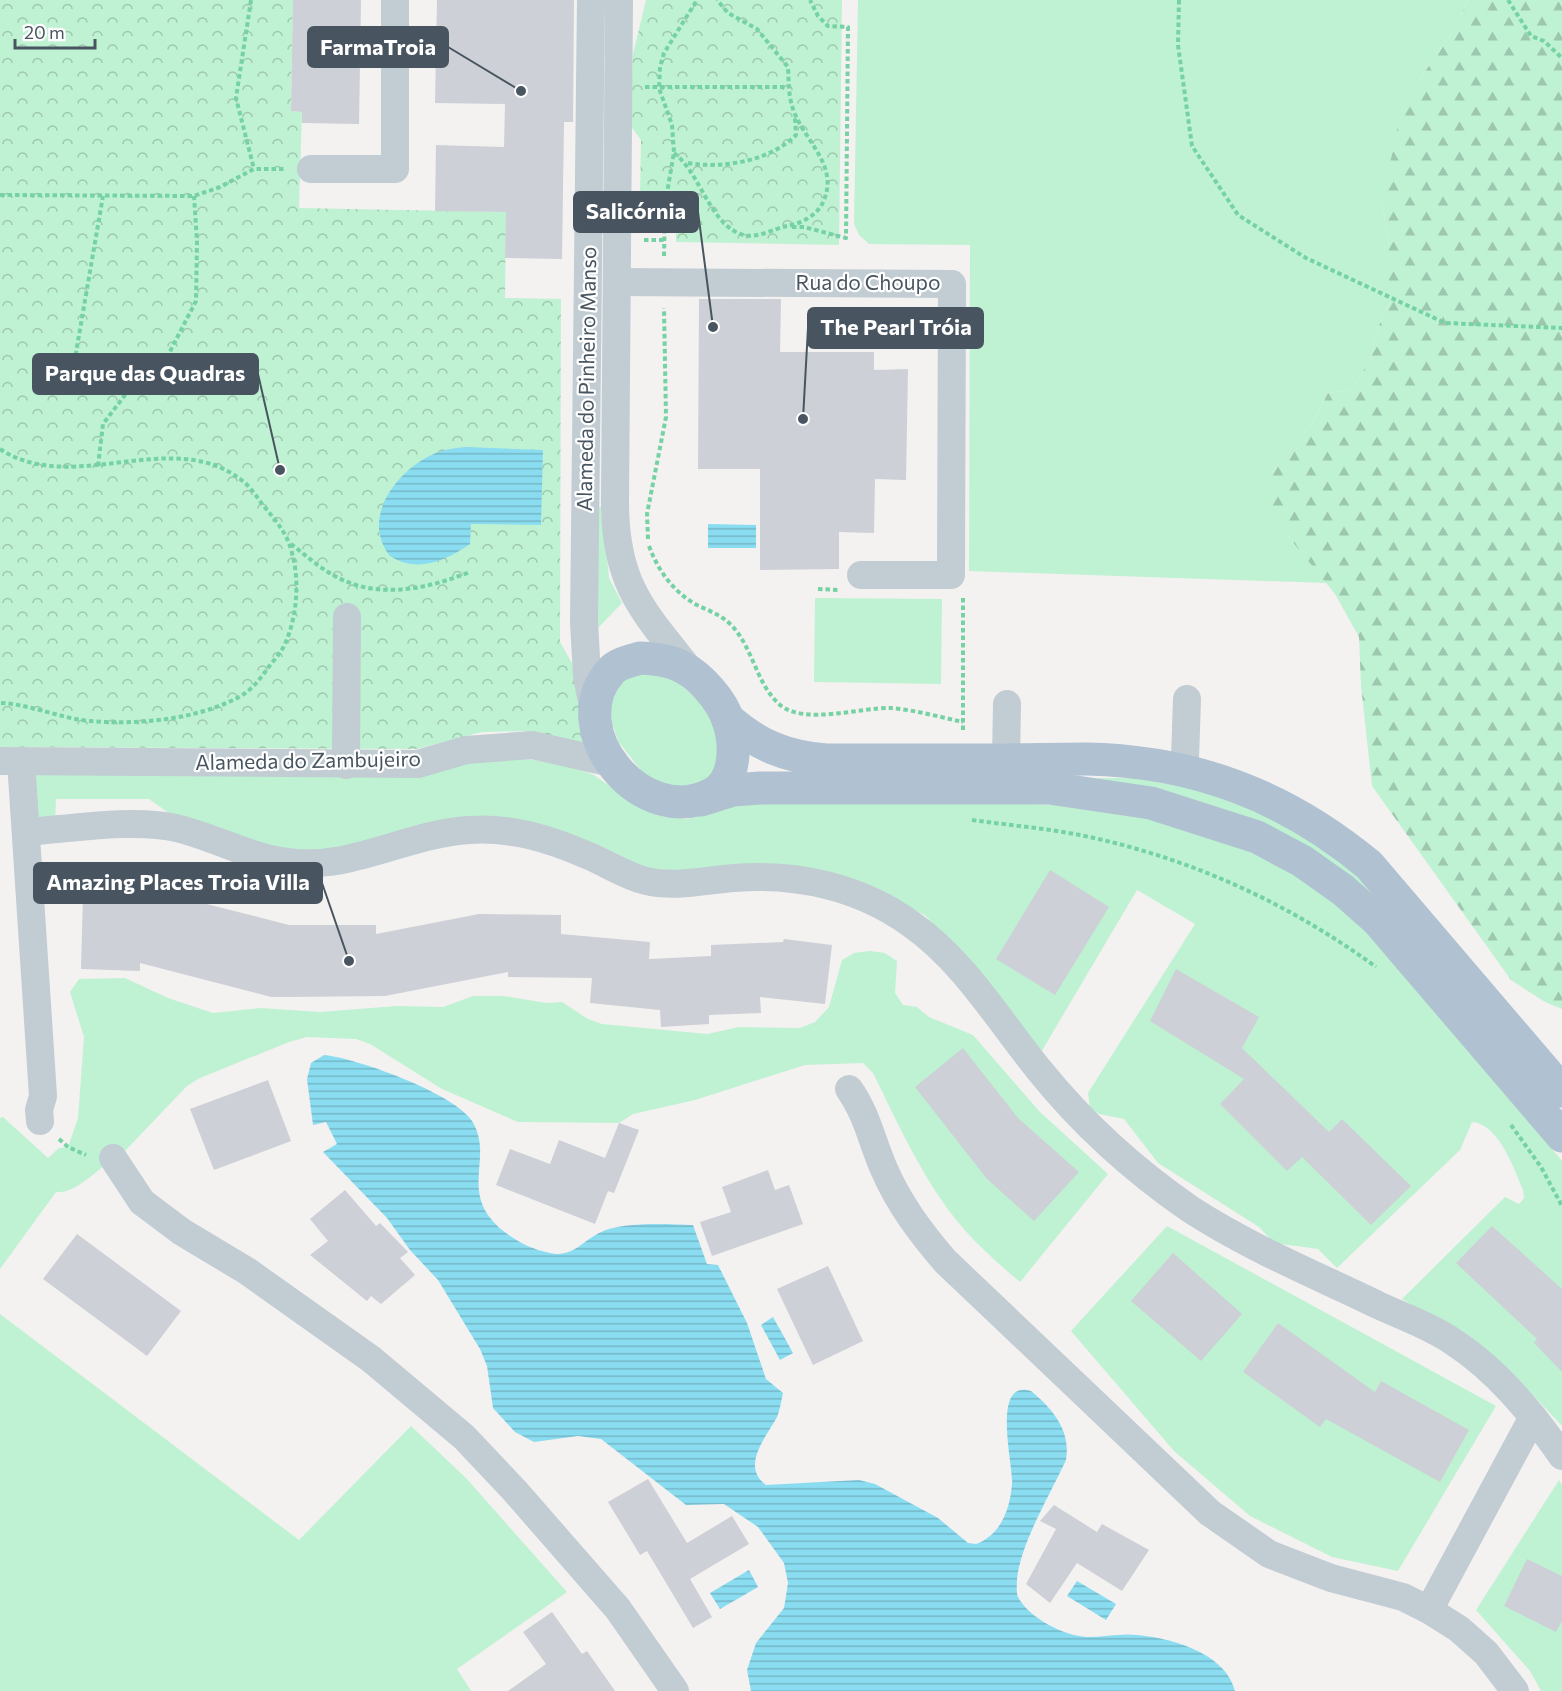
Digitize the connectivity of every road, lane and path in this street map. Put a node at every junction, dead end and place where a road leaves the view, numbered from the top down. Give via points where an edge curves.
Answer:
1 (250, 0) edge
2 (395, 0) edge
3 (591, 0) edge
4 (619, 0) edge
5 (638, 0) edge
6 (697, 0) edge
7 (717, 0) edge
8 (810, 0) edge
9 (1179, 0) edge
10 (1508, 0) edge
11 (618, 47) junction
12 (1562, 58) edge
13 (618, 87) junction
14 (787, 87) junction
15 (659, 88) junction
16 (793, 111) junction
17 (674, 152) junction
18 (688, 163) junction
19 (311, 169) dead end
20 (0, 195) edge
21 (103, 196) junction
22 (194, 196) junction
23 (780, 228) junction
24 (617, 282) junction
25 (664, 282) junction
26 (1562, 328) edge
27 (636, 347) dead end
28 (73, 370) dead end
29 (0, 449) edge
30 (98, 466) junction
31 (615, 502) junction
32 (290, 543) junction
33 (470, 572) dead end
34 (851, 582) joint
35 (818, 589) dead end
36 (963, 591) dead end
37 (347, 618) dead end
38 (694, 676) junction
39 (1187, 699) dead end
40 (0, 703) edge
41 (1007, 704) dead end
42 (727, 718) junction
43 (596, 722) junction
44 (963, 722) junction
45 (1006, 760) junction
46 (10, 761) edge
47 (612, 763) junction
48 (346, 765) junction
49 (1182, 771) junction
50 (963, 774) junction
51 (701, 800) junction
52 (26, 832) junction
53 (1382, 971) dead end
54 (849, 1089) dead end
55 (1562, 1091) edge
56 (1504, 1116) dead end
57 (40, 1121) joint
58 (1562, 1136) edge
59 (113, 1158) joint
60 (1562, 1206) edge
61 (1533, 1417) junction
62 (1562, 1456) edge
63 (1429, 1610) junction
64 (675, 1691) edge
65 (1515, 1691) edge

1 - 22 path via 236,98 254,169
2 - 19 street via 395,169
3 - 43 street, Alameda do Pinheiro Manso via 584,622 587,676
4 - 11 street, Alameda do Pinheiro Manso
5 - 11 street
6 - 15 path via 664,53
7 - 14 path via 728,13 757,29 767,40 788,67
8 - 23 path via 828,26 848,27 846,238 804,227
9 - 26 path via 1178,45 1192,146 1239,215 1306,258 1445,323
10 - 12 path via 1531,36 1544,41
11 - 13 street, Alameda do Pinheiro Manso
13 - 15 path
13 - 24 street, Alameda do Pinheiro Manso
14 - 15 path
14 - 16 path
15 - 17 path via 672,125
16 - 18 path via 796,135 788,142 737,165
16 - 23 path via 827,171 829,186 819,210 805,220
17 - 18 path
17 - 25 path via 666,205
18 - 23 path via 724,223 740,234 764,234
20 - 21 path
21 - 22 path
21 - 28 path
22 - 30 path via 196,301 164,365 125,395 103,424
24 - 25 street, Rua do Choupo
24 - 31 street, Alameda do Pinheiro Manso
25 - 34 street, Rua do Choupo via 952,284 951,576
25 - 44 path via 666,417 647,514 648,543 657,568 695,604 733,626 766,689 780,706 820,714 891,708
27 - 31 street via 634,416
29 - 30 path via 40,464
30 - 32 path via 177,456 209,463 244,482 285,531
31 - 38 street, Alameda do Pinheiro Manso via 618,555 627,583
32 - 33 path via 329,573 366,588 403,591 440,584
32 - 40 path via 295,563 296,610 284,646 255,685 240,696 175,717 128,722 80,719
34 - 35 path
36 - 44 path
37 - 48 street
38 - 42 main road via 717,700
38 - 43 main road via 662,659 626,662 612,669 601,686
39 - 49 street
41 - 45 street
42 - 50 main road via 746,735 798,758
42 - 51 main road via 732,754 730,773 721,789
43 - 47 main road
44 - 50 path
45 - 49 main road via 1088,759
45 - 50 main road
46 - 48 street, Alameda do Zambujeiro
46 - 52 street
47 - 48 street, Alameda do Zambujeiro via 532,745 466,750 418,764
47 - 51 main road via 643,792 661,801
49 - 55 main road via 1251,792 1301,815 1369,865
50 - 51 main road via 733,790
50 - 53 path via 962,818 1079,835 1207,872 1320,928
50 - 58 main road via 1151,803 1257,837 1302,861 1378,921
52 - 57 street via 43,1096
52 - 61 street via 129,825 174,827 250,854 322,864 354,860 433,836 495,829 529,834 648,881 696,884 761,876 843,888 910,923 941,948 1043,1075 1157,1185 1267,1254 1449,1338 1477,1359
54 - 63 street via 861,1105 884,1169 920,1232 945,1261 1210,1513 1269,1554 1331,1578 1403,1597
56 - 60 path via 1541,1167
57 - 59 path via 68,1147 94,1159
59 - 64 street via 142,1202 371,1359 464,1437 618,1609
61 - 62 street
61 - 63 street
63 - 65 street via 1486,1653

